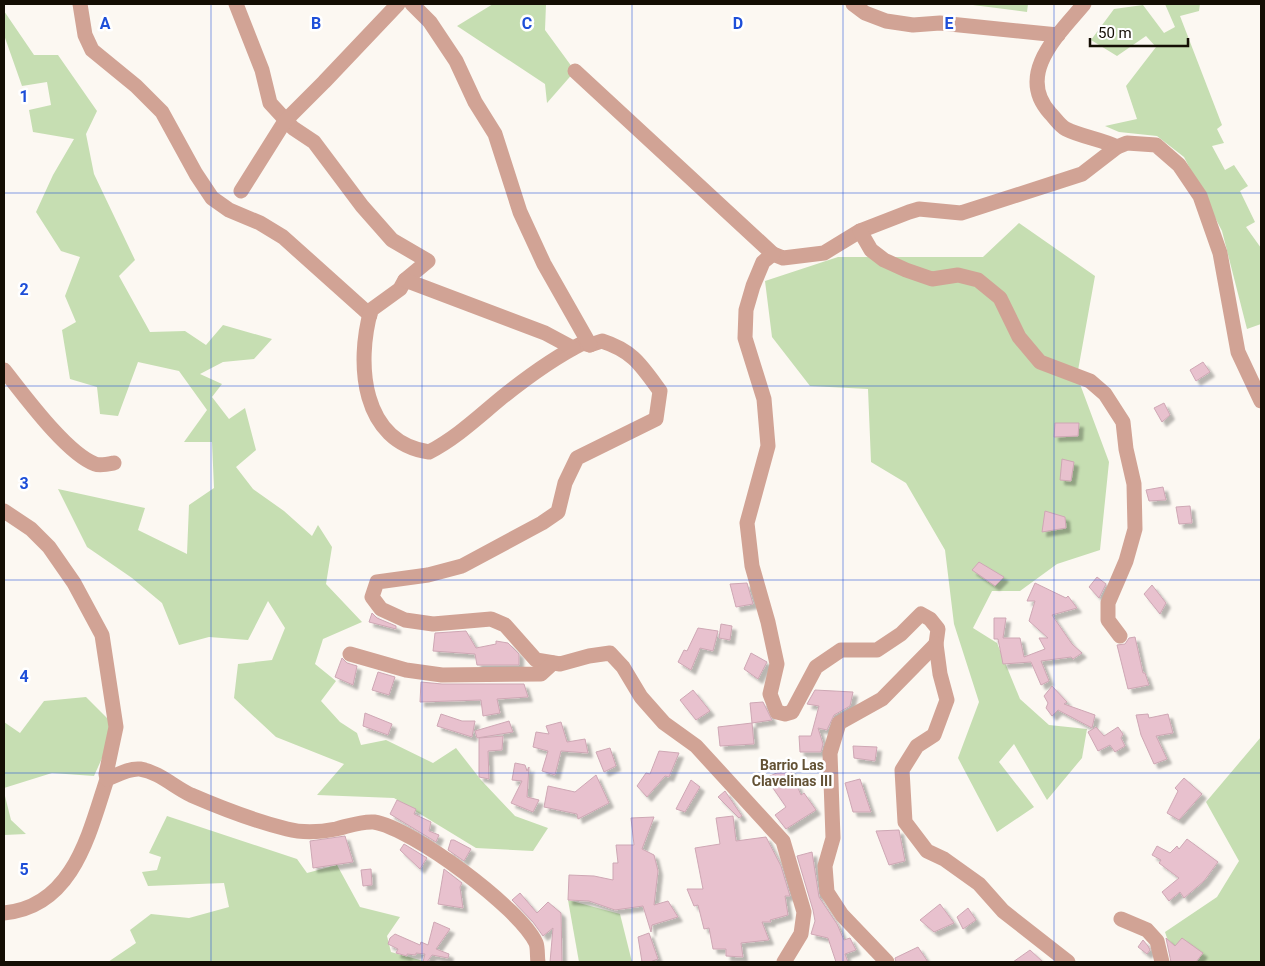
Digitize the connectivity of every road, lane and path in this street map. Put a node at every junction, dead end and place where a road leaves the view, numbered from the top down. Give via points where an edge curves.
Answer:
1 (80, 4) edge
2 (236, 4) edge
3 (398, 4) edge
4 (412, 4) edge
5 (853, 4) edge
6 (1084, 4) edge
7 (1058, 35) junction
8 (574, 72) dead end
9 (285, 120) junction
10 (1117, 148) junction
11 (241, 191) dead end
12 (860, 231) junction
13 (773, 254) junction
14 (405, 280) junction
15 (370, 314) junction
16 (590, 345) junction
17 (573, 348) junction
18 (4, 370) edge
19 (1261, 401) edge
20 (114, 463) dead end
21 (4, 512) edge
22 (1120, 636) dead end
23 (936, 644) junction
24 (350, 654) dead end
25 (554, 663) junction
26 (107, 779) junction
27 (4, 912) edge
28 (1121, 919) dead end
29 (538, 962) edge
30 (784, 962) edge
31 (888, 962) edge
32 (1068, 962) edge
33 (1162, 962) edge

1 - 15 street via 85,34 92,50 162,112 212,198 283,237
2 - 9 street via 262,70 270,103
3 - 9 street
4 - 16 street via 430,22 456,62 495,134 520,212 544,264
5 - 7 street via 886,21 913,26 940,23
6 - 7 street
7 - 10 street via 1037,68 1035,86 1044,106 1065,129 1101,139
8 - 13 street
9 - 11 street
9 - 14 street via 314,142 392,240 428,261
10 - 12 street via 1082,174 1028,193 961,213 919,209
10 - 19 street via 1127,143 1156,145 1179,165 1200,196 1220,254 1238,352
12 - 13 street via 824,253 783,258
12 - 22 street via 871,250 906,270 932,279 958,275 978,280 1000,298 1019,337 1040,362 1090,381 1105,394 1123,422 1134,484 1135,529 1108,603 1108,620
13 - 23 street via 764,262 753,286 746,310 745,338 764,399 768,446 747,523 752,566 776,664 770,694 777,712 792,712 816,667 842,650 877,650 901,634 921,614 938,629
14 - 15 street via 400,289
14 - 17 street via 545,333
15 - 17 street via 363,366 368,395 390,435 411,449 429,452 438,447 477,420 520,383
16 - 17 street via 583,343
16 - 25 street via 602,341 621,347 641,366 660,391 656,419 577,458 565,484 558,512 542,523 462,566 428,575 377,582 372,596 381,609 405,620 433,624 491,619 505,625 536,660
18 - 20 street via 76,453 97,465
21 - 26 street via 50,546 102,635 116,727
23 - 31 street via 882,699 840,723 830,753 833,838 825,866 827,892 842,916
23 - 32 street via 947,700 934,735 917,746 902,770 905,822 927,851 979,884 1003,911
24 - 25 street via 406,670 442,676 541,674
25 - 30 street via 610,653 664,723 696,746 782,841 804,912 801,934
26 - 27 street via 80,858 65,880 50,896 28,908
26 - 29 street via 140,769 211,803 290,830 315,832 374,822 389,828 465,872 510,911 536,944
28 - 33 street via 1146,930 1158,941

